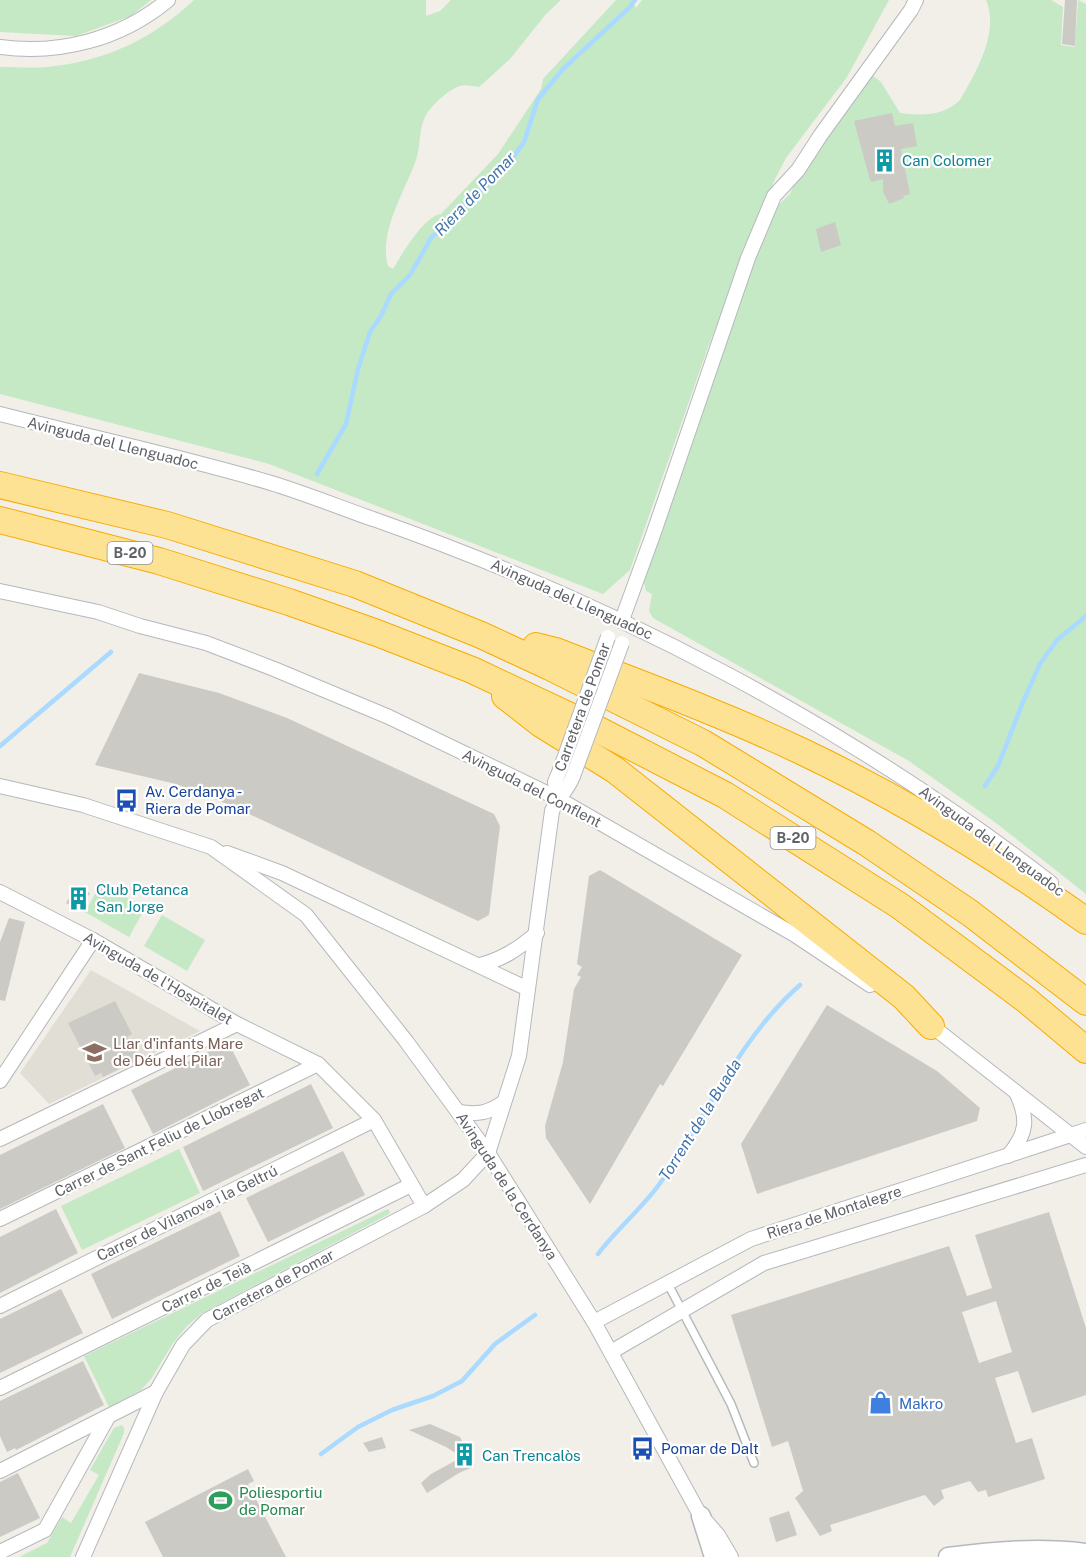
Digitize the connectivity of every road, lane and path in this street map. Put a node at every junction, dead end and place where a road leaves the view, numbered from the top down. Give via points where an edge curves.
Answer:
1 (168, 0) edge
2 (916, 0) edge
3 (0, 47) edge
4 (0, 414) edge
5 (0, 485) edge
6 (0, 520) edge
7 (0, 591) edge
8 (622, 620) junction
9 (482, 635) junction
10 (472, 670) junction
11 (0, 786) edge
12 (557, 798) junction
13 (211, 847) junction
14 (0, 892) edge
15 (1086, 910) edge
16 (1086, 921) edge
17 (537, 933) junction
18 (93, 940) junction
19 (480, 965) junction
20 (528, 989) junction
21 (1086, 1002) edge
22 (237, 1024) junction
23 (931, 1026) junction
24 (1086, 1050) edge
25 (318, 1065) junction
26 (0, 1081) edge
27 (1015, 1090) junction
28 (504, 1102) junction
29 (459, 1112) junction
30 (374, 1120) junction
31 (1086, 1130) edge
32 (1072, 1134) junction
33 (0, 1139) edge
34 (1086, 1147) edge
35 (488, 1153) junction
36 (1008, 1156) junction
37 (1086, 1165) edge
38 (411, 1185) junction
39 (424, 1206) junction
40 (0, 1219) edge
41 (667, 1282) junction
42 (0, 1306) edge
43 (683, 1310) junction
44 (594, 1322) junction
45 (611, 1352) junction
46 (0, 1388) edge
47 (156, 1392) junction
48 (108, 1417) junction
49 (754, 1463) dead end
50 (0, 1471) edge
51 (701, 1516) junction
52 (0, 1552) edge
53 (1086, 1553) edge
54 (83, 1557) edge
55 (714, 1557) edge
56 (719, 1557) edge
57 (731, 1557) edge
58 (948, 1557) edge

1 - 3 street via 129,26 88,43 52,49
2 - 8 street via 798,170 774,196 748,258
4 - 8 street, Avinguda del Llenguadoc via 272,483 458,549
5 - 9 highway, B-20 via 167,525 355,584
6 - 10 highway, B-20 via 170,564 355,625
7 - 12 street, Avinguda del Conflent via 98,612 206,643 389,717
8 - 12 street, Carretera de Pomar, bridge via 608,637 555,782
8 - 12 street, Carretera de Pomar, bridge via 622,643 568,789
8 - 15 street, Avinguda del Llenguadoc via 759,690 895,772 1005,847
9 - 16 highway via 556,651 801,751 964,840
9 - 21 highway, B-20 via 733,760 970,913
10 - 23 highway via 541,724 615,770 904,997
10 - 24 highway, B-20 via 725,795 900,906
11 - 13 street, Avinguda de la Cerdanya via 83,805
12 - 17 street, Carretera de Pomar via 552,811
12 - 23 street, Avinguda del Conflent via 795,935
13 - 19 street, Avinguda de la Cerdanya via 282,873
13 - 29 street, Avinguda de la Cerdanya via 306,915
14 - 18 street, Avinguda de l'Hospitalet
17 - 19 street via 516,951
17 - 20 street, Carretera de Pomar
18 - 22 street, Avinguda de l'Hospitalet
18 - 26 street
19 - 20 street, Avinguda de la Cerdanya
20 - 28 street, Carretera de Pomar via 519,1056
22 - 25 street, Avinguda de l'Hospitalet
22 - 33 street
23 - 27 street, Avinguda del Conflent
25 - 30 street, Avinguda de l'Hospitalet
25 - 40 street, Carrer de Sant Feliu de Llobregat
27 - 32 street, Avinguda del Conflent
27 - 36 street via 1025,1120 1024,1132
28 - 29 street via 487,1113
28 - 35 street, Carretera de Pomar
29 - 35 street, Avinguda de la Cerdanya
30 - 38 street, Avinguda de l'Hospitalet
30 - 42 street, Carrer de Vilanova i la Geltrú
31 - 32 street, Riera de Montalegre
32 - 34 street, Avinguda del Conflent
32 - 36 street, Riera de Montalegre
35 - 39 street, Carretera de Pomar via 463,1180
35 - 44 street, Avinguda de la Cerdanya
36 - 41 street, Riera de Montalegre via 751,1239
37 - 43 street, Riera de Montalegre via 764,1263
38 - 39 street, Avinguda de l'Hospitalet
38 - 46 street, Carrer de Teià
39 - 47 street, Carretera de Pomar via 207,1320 183,1345
41 - 43 lane
41 - 44 street, Riera de Montalegre
43 - 45 street, Riera de Montalegre
43 - 49 lane via 731,1404
44 - 45 street, Avinguda de la Cerdanya
45 - 51 street, Avinguda de la Cerdanya
47 - 48 street
47 - 54 street, Carretera de Pomar
48 - 50 street
48 - 52 street via 45,1530
51 - 55 street
51 - 56 street, Avinguda de la Cerdanya
51 - 57 street, Avinguda de la Cerdanya
53 - 58 street via 1027,1549

